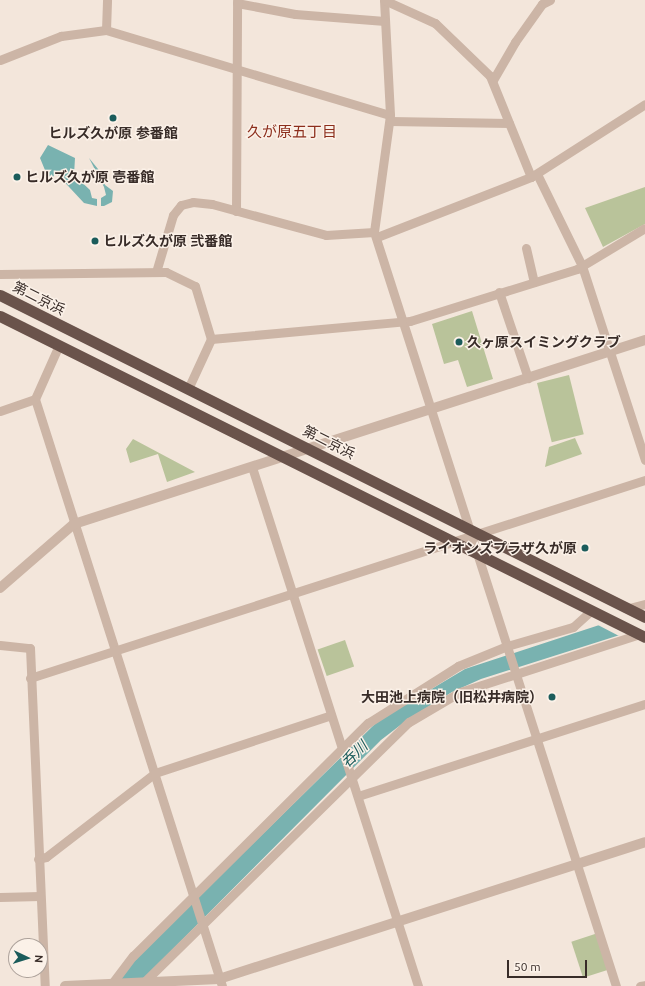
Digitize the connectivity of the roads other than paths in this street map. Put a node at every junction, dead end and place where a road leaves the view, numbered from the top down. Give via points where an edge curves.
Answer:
1 (107, 0) edge
2 (384, 0) edge
3 (550, 0) edge
4 (237, 2) edge
5 (385, 21) junction
6 (106, 30) junction
7 (0, 60) edge
8 (236, 68) junction
9 (492, 80) junction
10 (645, 104) edge
11 (390, 118) junction
12 (509, 123) junction
13 (534, 175) junction
14 (236, 211) junction
15 (645, 228) edge
16 (375, 235) junction
17 (526, 248) dead end
18 (582, 266) junction
19 (156, 272) junction
20 (0, 274) edge
21 (534, 282) junction
22 (499, 292) junction
23 (0, 295) edge
24 (0, 316) edge
25 (404, 322) junction
26 (211, 339) junction
27 (645, 340) edge
28 (58, 345) junction
29 (611, 351) junction
30 (528, 378) junction
31 (188, 389) junction
32 (35, 399) junction
33 (432, 409) junction
34 (0, 411) edge
35 (310, 449) junction
36 (284, 457) junction
37 (645, 460) edge
38 (252, 467) junction
39 (645, 480) edge
40 (74, 524) junction
41 (473, 532) junction
42 (452, 540) junction
43 (478, 553) junction
44 (0, 588) edge
45 (293, 593) junction
46 (645, 604) edge
47 (592, 610) junction
48 (632, 610) junction
49 (645, 617) edge
50 (640, 635) edge
51 (0, 645) edge
52 (508, 649) junction
53 (115, 650) junction
54 (517, 672) junction
55 (30, 678) junction
56 (645, 704) edge
57 (331, 715) junction
58 (537, 738) junction
59 (343, 750) junction
60 (155, 773) junction
61 (351, 774) junction
62 (358, 796) junction
63 (645, 842) edge
64 (38, 859) junction
65 (577, 864) junction
66 (40, 896) junction
67 (0, 897) edge
68 (194, 897) junction
69 (202, 921) junction
70 (399, 922) junction
71 (221, 982) edge
72 (141, 984) edge
73 (112, 985) edge
74 (645, 985) edge
75 (45, 986) edge
76 (65, 986) edge
77 (418, 986) edge
78 (616, 986) edge
79 (640, 986) edge

1 - 6 street
2 - 5 street
2 - 9 street via 434,23
3 - 9 street via 542,4 528,23
4 - 5 street via 296,14
4 - 8 street
5 - 11 street
6 - 7 street via 62,36
6 - 8 street
8 - 11 street
8 - 14 street
9 - 12 street
10 - 13 street
11 - 12 street
11 - 16 street
12 - 13 street
13 - 16 street
13 - 18 street
14 - 16 street via 326,235
14 - 19 street via 198,202 182,205 173,215
15 - 18 street
16 - 25 street
17 - 21 street
18 - 21 street
18 - 29 street
19 - 20 street
19 - 26 street via 166,272 195,286
21 - 22 street
22 - 25 street
22 - 30 street
23 - 31 highway, 第二京浜
24 - 28 highway
25 - 26 street
25 - 33 street
26 - 31 street
27 - 29 street
28 - 32 street
28 - 36 highway
29 - 30 street
29 - 37 street
30 - 33 street
31 - 35 highway, 第二京浜
32 - 34 street
32 - 40 street
33 - 35 street
33 - 41 street
35 - 36 street
35 - 41 highway, 第二京浜
36 - 38 street
36 - 42 highway
38 - 40 street
38 - 45 street
39 - 41 street
40 - 44 street
40 - 53 street
41 - 42 street
41 - 43 street
41 - 48 highway, 第二京浜
42 - 43 highway
42 - 45 street
43 - 47 highway
43 - 52 street
45 - 53 street
45 - 57 street
46 - 48 street
47 - 50 highway
47 - 52 street via 573,627
48 - 49 highway, 第二京浜
50 - 54 street
51 - 55 street via 30,648
52 - 54 street
52 - 59 street via 443,674 382,713
53 - 55 street
53 - 60 street
54 - 58 street
54 - 61 street via 460,692 427,710 393,735
55 - 64 street
56 - 58 street
57 - 59 street
57 - 60 street
58 - 62 street
58 - 65 street
59 - 61 street
59 - 68 street
60 - 64 street via 46,857
60 - 68 street
61 - 62 street
61 - 69 street
62 - 70 street
63 - 65 street
64 - 66 street
65 - 70 street
65 - 78 street
66 - 67 street
66 - 75 street
68 - 69 street
68 - 73 street via 133,956
69 - 71 street
69 - 72 street
70 - 71 street
70 - 77 street
71 - 72 street
72 - 73 street
73 - 76 street
74 - 79 street

